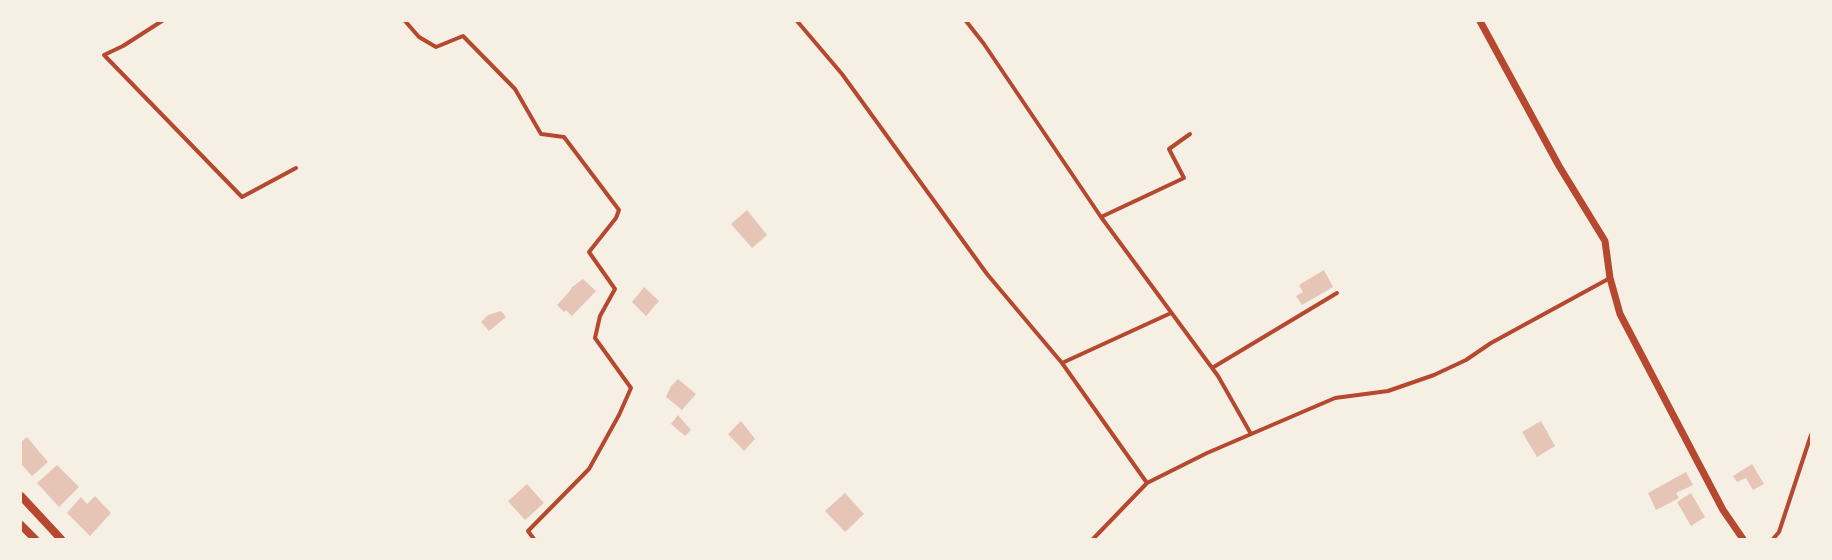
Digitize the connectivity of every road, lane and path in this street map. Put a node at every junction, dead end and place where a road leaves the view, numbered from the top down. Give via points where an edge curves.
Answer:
1 (162, 21) edge
2 (405, 21) edge
3 (797, 21) edge
4 (966, 21) edge
5 (1480, 21) edge
6 (1190, 134) dead end
7 (296, 168) dead end
8 (1101, 217) junction
9 (1610, 278) junction
10 (1337, 293) dead end
11 (1171, 313) junction
12 (1062, 363) junction
13 (1212, 368) junction
14 (1252, 434) junction
15 (1811, 435) edge
16 (1147, 483) junction
17 (21, 496) edge
18 (21, 524) edge
19 (35, 539) edge
20 (61, 539) edge
21 (534, 539) edge
22 (1093, 539) edge
23 (1743, 539) edge
24 (1773, 539) edge

1 - 7 street via 104,55 242,197
2 - 21 street via 419,37 436,47 463,36 515,89 541,134 564,137 619,210 616,218 589,252 615,289 600,316 595,338 631,388 590,469 528,531
3 - 12 street via 842,74 987,274
4 - 8 street
5 - 9 street via 1559,166 1605,241
6 - 8 street via 1169,149 1184,178
8 - 11 street
9 - 14 street via 1434,376 1388,391 1335,398
9 - 23 street via 1620,314 1723,510
10 - 13 street
11 - 12 street
11 - 13 street
12 - 16 street
13 - 14 street
14 - 16 street
15 - 24 street via 1779,532
16 - 22 street
17 - 20 main road
18 - 19 main road

